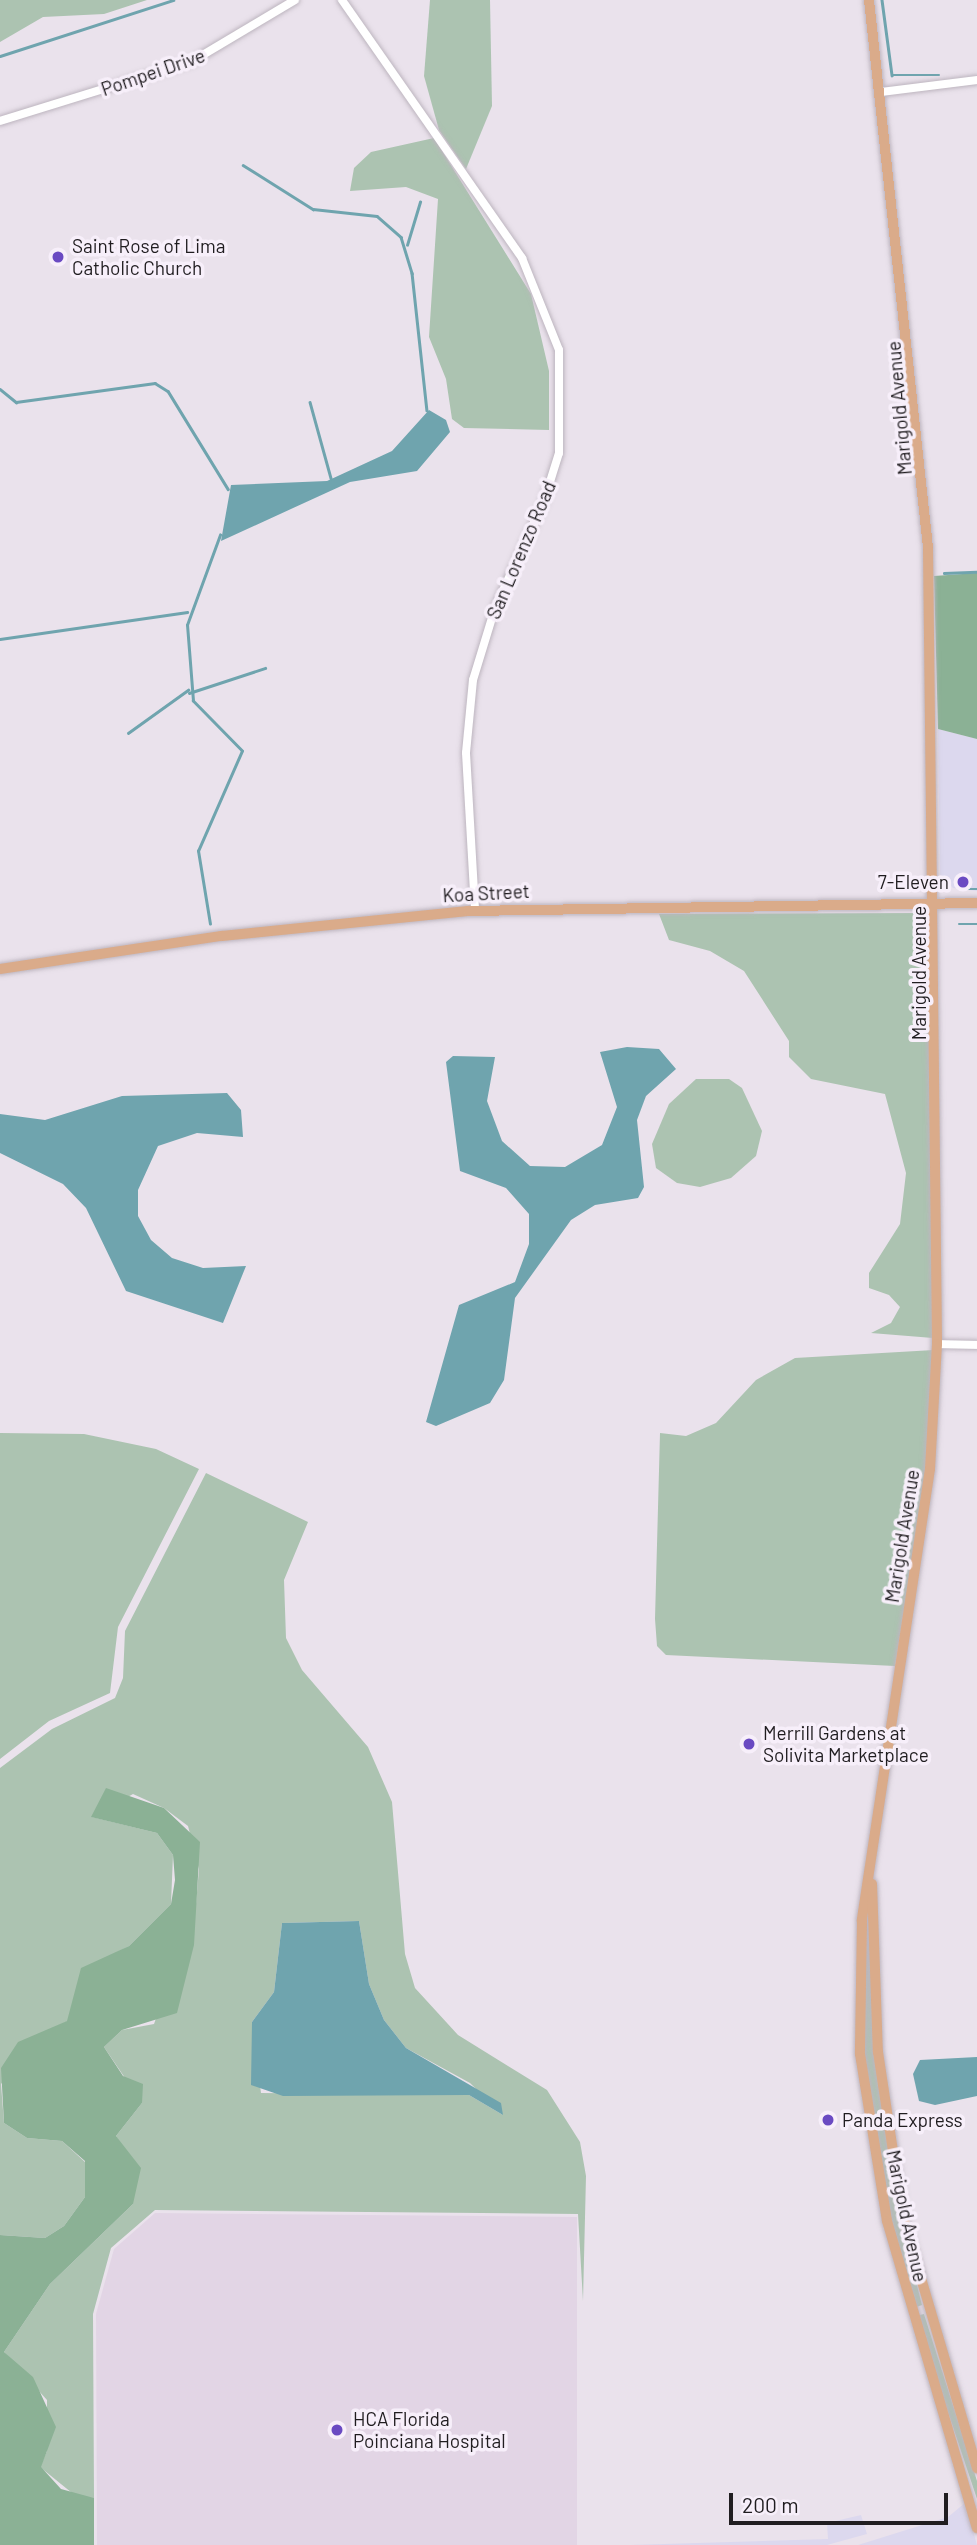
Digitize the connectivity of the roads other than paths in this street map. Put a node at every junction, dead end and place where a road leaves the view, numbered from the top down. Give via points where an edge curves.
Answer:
1 (295, 0) edge
2 (342, 0) edge
3 (870, 0) edge
4 (977, 80) edge
5 (881, 92) junction
6 (0, 121) edge
7 (936, 903) junction
8 (977, 903) edge
9 (475, 911) junction
10 (0, 969) edge
11 (937, 1344) junction
12 (977, 1345) edge
13 (871, 1860) junction
14 (977, 2468) edge
15 (977, 2528) edge

1 - 6 street, Pompei Drive via 191,62
2 - 9 street, San Lorenzo Road via 522,258 559,351 559,453 487,628 470,699 466,753
3 - 5 main road, Marigold Avenue
4 - 5 street
5 - 7 main road, Marigold Avenue via 925,495
7 - 8 main road, Koa Street
7 - 9 main road, Koa Street
7 - 11 main road, Marigold Avenue
9 - 10 main road, Koa Street via 260,931
11 - 12 street
11 - 13 main road, Marigold Avenue via 930,1469
13 - 14 main road, Marigold Avenue via 878,2052 903,2217
13 - 15 main road, Marigold Avenue via 859,1987 869,2124 911,2313

